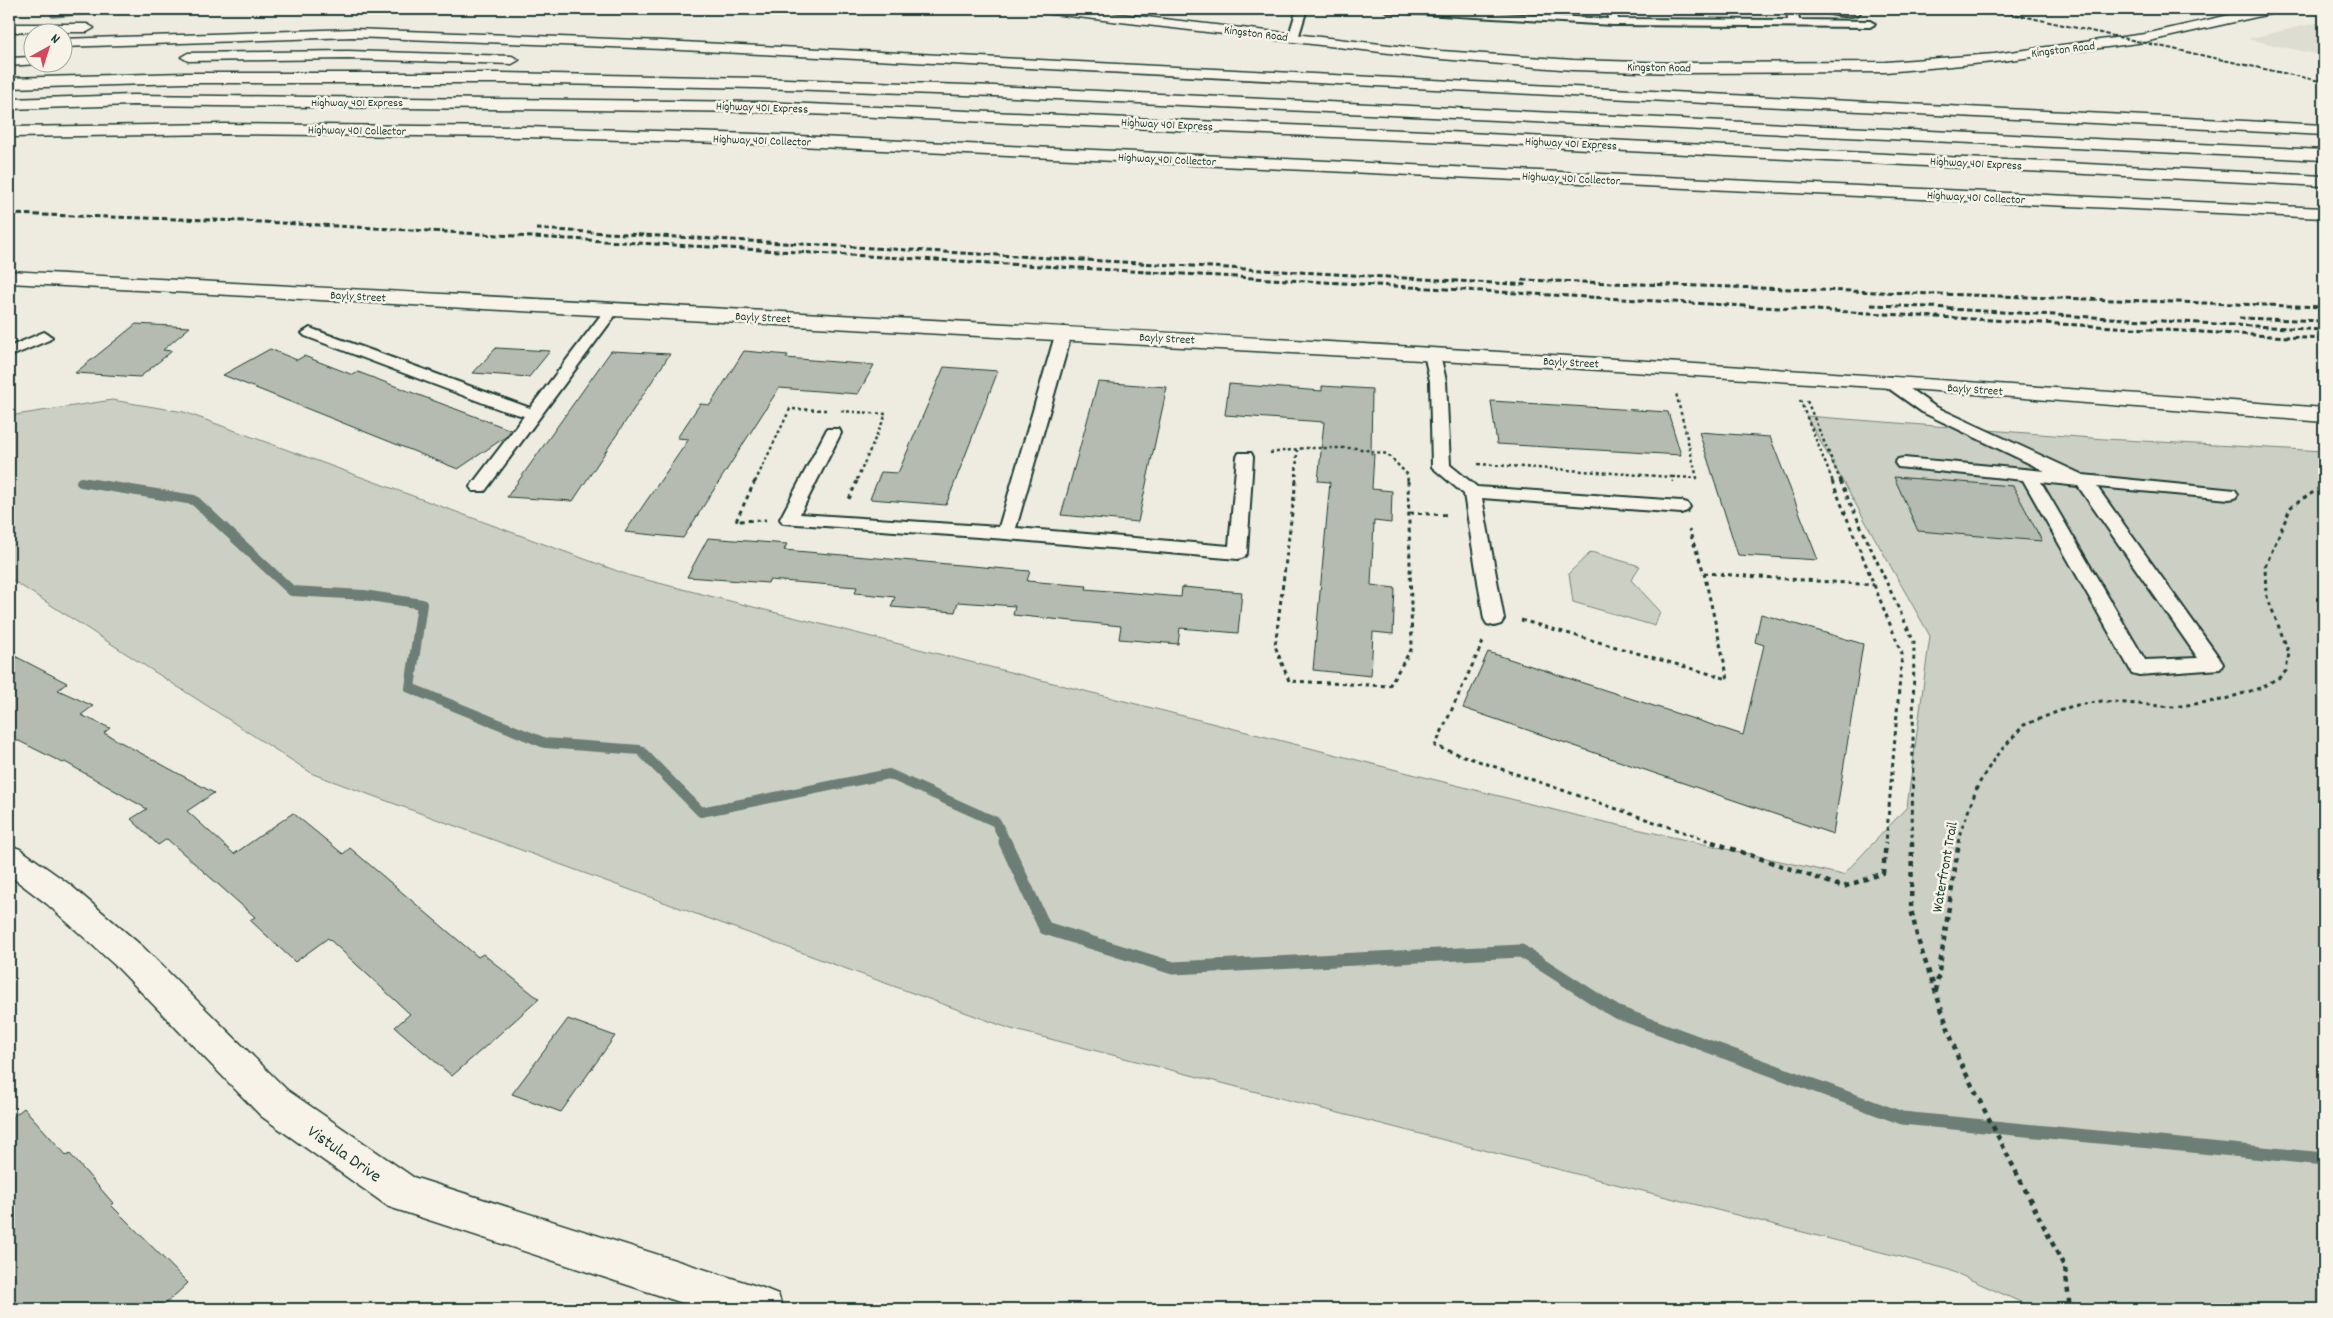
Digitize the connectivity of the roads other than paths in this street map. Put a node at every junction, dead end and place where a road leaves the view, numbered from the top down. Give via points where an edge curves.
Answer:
1 (1042, 9) edge
2 (1302, 9) edge
3 (1388, 9) edge
4 (1612, 9) edge
5 (1792, 9) edge
6 (1823, 9) edge
7 (2274, 9) edge
8 (1464, 11) edge
9 (1852, 11) edge
10 (1613, 22) junction
11 (1794, 23) junction
12 (9, 28) edge
13 (353, 33) junction
14 (1293, 38) junction
15 (72, 43) edge
16 (175, 57) dead end
17 (528, 60) dead end
18 (22, 61) edge
19 (9, 62) edge
20 (658, 66) dead end
21 (9, 83) edge
22 (995, 91) junction
23 (9, 104) edge
24 (2324, 130) edge
25 (9, 132) edge
26 (2324, 155) edge
27 (2324, 181) edge
28 (2324, 213) edge
29 (9, 277) edge
30 (612, 310) junction
31 (1064, 332) junction
32 (310, 333) dead end
33 (44, 337) dead end
34 (9, 352) edge
35 (1432, 354) junction
36 (1890, 382) junction
37 (534, 414) junction
38 (2324, 415) edge
39 (833, 433) dead end
40 (1245, 456) road end
41 (1904, 463) dead end
42 (2028, 474) junction
43 (2084, 482) junction
44 (479, 487) dead end
45 (1472, 492) junction
46 (2229, 494) dead end
47 (1681, 507) road end
48 (1006, 533) junction
49 (1494, 618) road end
50 (9, 858) edge
51 (763, 1309) edge

1 - 14 main road, Kingston Road
2 - 14 lane
3 - 8 lane via 1440,14
4 - 10 lane
5 - 11 lane
6 - 9 lane
7 - 14 main road, Kingston Road via 2135,39 2057,51 1886,67 1573,65 1441,55
8 - 10 lane
9 - 11 lane via 1870,24
10 - 11 lane
12 - 13 main road via 168,27
13 - 15 main road
13 - 24 main road via 662,45
16 - 17 main road via 348,55
18 - 19 main road
20 - 22 main road via 830,75
21 - 22 main road, Highway 401 Express via 184,78 501,78
22 - 26 main road, Highway 401 Express
23 - 27 main road, Highway 401 Express via 133,100 763,107 1388,134
25 - 28 main road, Highway 401 Collector via 253,129 754,139
29 - 30 main road, Bayly Street
30 - 31 main road, Bayly Street
30 - 37 lane
31 - 35 main road, Bayly Street
31 - 48 lane
32 - 37 lane via 508,408
33 - 34 lane
35 - 36 main road, Bayly Street
35 - 45 lane via 1438,382 1440,467
36 - 38 main road, Bayly Street
36 - 43 lane via 1928,409
37 - 44 lane
39 - 48 lane via 789,520
40 - 48 lane via 1238,553
41 - 42 lane
42 - 43 lane
42 - 43 lane via 2139,668 2212,664
43 - 46 lane
45 - 47 lane
45 - 49 lane
50 - 51 main road, Vistula Drive via 58,894 131,958 274,1103 403,1192

